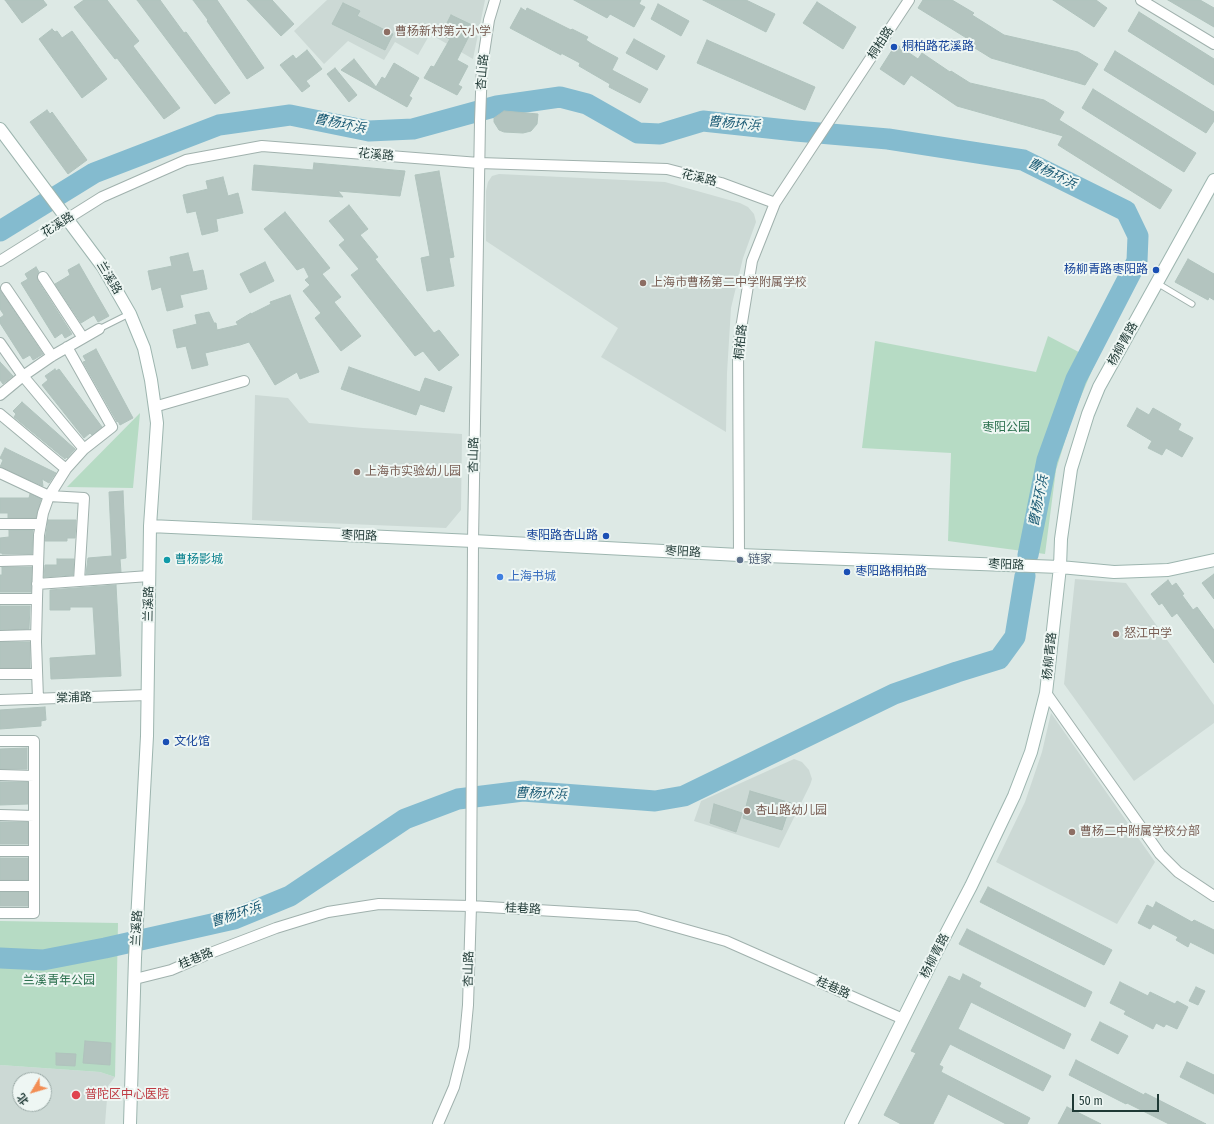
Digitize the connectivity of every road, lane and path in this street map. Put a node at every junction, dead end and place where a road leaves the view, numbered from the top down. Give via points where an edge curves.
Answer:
1 (495, 0) edge
2 (909, 0) edge
3 (1141, 0) edge
4 (1214, 44) edge
5 (0, 129) edge
6 (479, 163) junction
7 (1214, 180) edge
8 (775, 203) junction
9 (68, 219) junction
10 (0, 261) edge
11 (43, 277) dead end
12 (1157, 283) junction
13 (6, 288) dead end
14 (1192, 304) dead end
15 (130, 314) junction
16 (99, 329) joint
17 (83, 338) junction
18 (0, 343) edge
19 (67, 347) junction
20 (52, 356) junction
21 (23, 376) junction
22 (244, 381) dead end
23 (0, 395) edge
24 (154, 407) junction
25 (0, 414) edge
26 (84, 449) junction
27 (66, 469) junction
28 (0, 473) edge
29 (49, 496) junction
30 (0, 524) edge
31 (40, 524) junction
32 (150, 526) junction
33 (473, 541) junction
34 (739, 555) junction
35 (38, 560) junction
36 (1214, 560) edge
37 (0, 561) edge
38 (1060, 567) junction
39 (150, 576) junction
40 (79, 581) junction
41 (37, 584) junction
42 (0, 599) edge
43 (37, 599) junction
44 (36, 635) junction
45 (0, 636) edge
46 (0, 674) edge
47 (37, 674) junction
48 (1046, 693) junction
49 (148, 695) junction
50 (38, 699) junction
51 (0, 700) edge
52 (0, 741) edge
53 (0, 775) edge
54 (34, 776) junction
55 (0, 815) edge
56 (34, 816) junction
57 (0, 851) edge
58 (34, 851) junction
59 (0, 886) edge
60 (34, 886) junction
61 (1214, 896) edge
62 (471, 906) junction
63 (0, 913) edge
64 (134, 979) junction
65 (903, 1019) junction
66 (130, 1124) edge
67 (438, 1124) edge
68 (852, 1124) edge

1 - 6 street, 杏山路 via 489,20 482,66
2 - 8 street, 桐柏路
3 - 4 street
5 - 9 street, 兰溪路
6 - 8 street, 花溪路 via 667,169 721,183
6 - 9 street, 花溪路 via 262,146 186,160 102,197
6 - 33 street, 杏山路
7 - 12 street, 杨柳青路
8 - 34 street, 桐柏路 via 752,261 738,347
9 - 10 street, 花溪路
9 - 15 street, 兰溪路 via 103,267
11 - 17 street
12 - 14 lane
12 - 38 street, 杨柳青路 via 1099,387 1088,414 1071,469 1061,538
13 - 20 street
15 - 16 lane
15 - 24 street, 兰溪路 via 144,348
16 - 17 street
17 - 19 street
18 - 21 street
19 - 20 street
19 - 26 street via 112,427
20 - 21 street
21 - 23 street
21 - 26 street
22 - 24 street
24 - 32 street, 兰溪路 via 156,423
25 - 27 street
26 - 27 street
27 - 29 street
28 - 29 street
29 - 31 street
29 - 40 street via 84,498
30 - 31 street
31 - 35 street
32 - 33 street, 枣阳路
32 - 39 street, 兰溪路
33 - 34 street, 枣阳路
33 - 62 street, 杏山路
34 - 38 street, 枣阳路
35 - 37 street
35 - 41 street
36 - 38 street, 枣阳路 via 1168,570 1114,572
38 - 48 street, 杨柳青路
39 - 40 street
39 - 49 street, 兰溪路
40 - 41 street
41 - 43 street
42 - 43 street
43 - 44 street
44 - 45 street
44 - 47 street
46 - 47 street
47 - 50 street
48 - 61 street via 1160,854 1178,872
48 - 65 street, 杨柳青路 via 1031,752 1014,796
49 - 50 street, 棠浦路
49 - 64 street, 兰溪路
50 - 51 street, 棠浦路
52 - 54 street via 34,741
53 - 54 street
54 - 56 street
55 - 56 street
56 - 58 street
57 - 58 street
58 - 60 street
59 - 60 street
60 - 63 street via 34,913
62 - 64 street, 桂巷路 via 379,904 328,912 276,928 171,970
62 - 65 street, 桂巷路 via 637,916 726,941
62 - 67 street, 杏山路 via 464,1047 454,1087
64 - 66 street, 兰溪路
65 - 68 street, 杨柳青路

